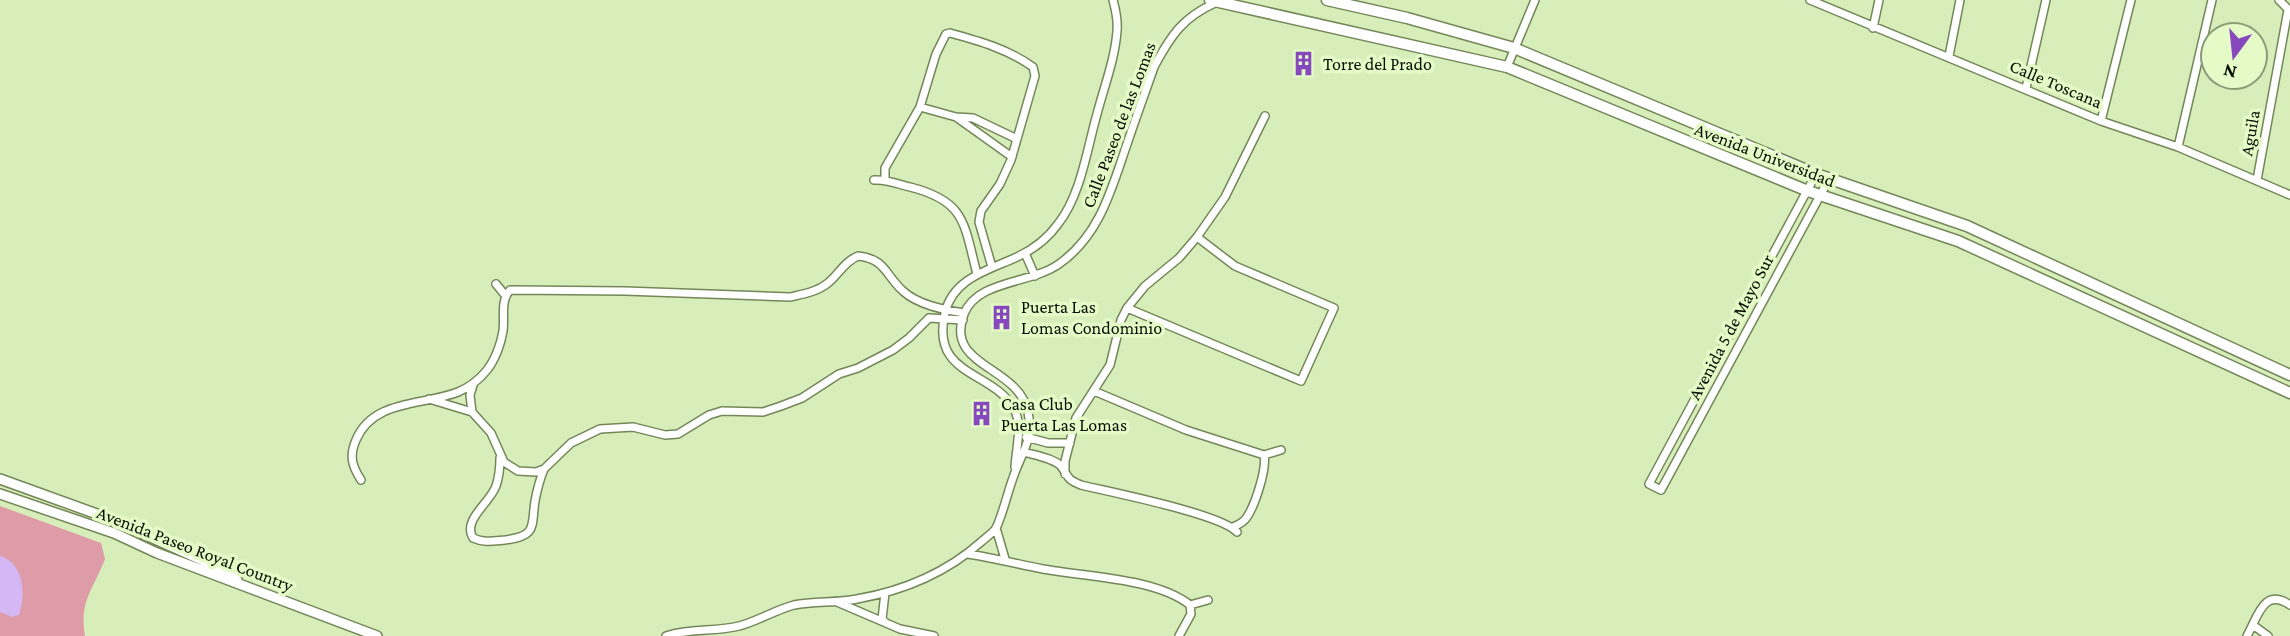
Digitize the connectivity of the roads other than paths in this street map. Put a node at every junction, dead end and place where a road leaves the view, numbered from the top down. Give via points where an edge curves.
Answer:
1 (1113, 0) edge
2 (1327, 0) edge
3 (1535, 0) edge
4 (1810, 0) edge
5 (1878, 0) edge
6 (1960, 0) edge
7 (2046, 0) edge
8 (2131, 0) edge
9 (2212, 0) edge
10 (2279, 0) edge
11 (1213, 1) edge
12 (2289, 10) edge
13 (1873, 28) junction
14 (1514, 48) junction
15 (1949, 56) junction
16 (1507, 67) junction
17 (2026, 88) junction
18 (920, 107) junction
19 (956, 117) junction
20 (1265, 117) dead end
21 (2101, 121) junction
22 (1017, 139) junction
23 (2178, 147) junction
24 (1012, 157) junction
25 (1816, 174) junction
26 (885, 179) junction
27 (1829, 179) junction
28 (873, 180) dead end
29 (2257, 180) junction
30 (1808, 191) junction
31 (1820, 195) junction
32 (2290, 195) edge
33 (979, 222) junction
34 (965, 228) junction
35 (1197, 237) junction
36 (1025, 253) junction
37 (992, 267) junction
38 (977, 274) junction
39 (1035, 276) junction
40 (496, 285) dead end
41 (505, 295) junction
42 (1343, 306) dead end
43 (1127, 308) junction
44 (1334, 309) junction
45 (945, 314) junction
46 (963, 317) junction
47 (2290, 375) edge
48 (473, 385) junction
49 (1094, 391) junction
50 (2290, 393) edge
51 (428, 399) junction
52 (472, 412) junction
53 (1018, 435) junction
54 (1028, 438) junction
55 (1070, 443) junction
56 (1281, 450) dead end
57 (1016, 451) junction
58 (1025, 452) junction
59 (500, 454) junction
60 (1264, 456) junction
61 (544, 468) junction
62 (1015, 469) junction
63 (1065, 474) junction
64 (0, 479) edge
65 (361, 480) dead end
66 (0, 494) edge
67 (996, 528) junction
68 (968, 554) junction
69 (1005, 559) junction
70 (241, 583) junction
71 (885, 593) junction
72 (1208, 600) dead end
73 (833, 601) junction
74 (1190, 605) junction
75 (2290, 605) edge
76 (886, 624) junction
77 (2253, 625) junction
78 (710, 633) edge
79 (377, 636) edge
80 (666, 636) edge
81 (934, 636) edge
82 (1179, 636) edge
83 (2247, 636) edge
84 (2268, 636) edge

1 - 36 street, Calle Paseo de las Lomas via 1117,33 1111,65 1078,182 1059,224
2 - 14 main road, Avenida Universidad
3 - 14 street
4 - 13 street, Calle Toscana
5 - 13 street
6 - 15 street
7 - 17 street
8 - 21 street
9 - 23 street
10 - 12 street
11 - 16 main road, Avenida Universidad
11 - 39 street, Calle Paseo de las Lomas via 1178,27 1154,67 1097,224 1059,264
12 - 29 street, Aguila
13 - 15 street, Calle Toscana
14 - 16 street
14 - 25 main road, Avenida Universidad
15 - 17 street, Calle Toscana
16 - 30 main road, Avenida Universidad
17 - 21 street, Calle Toscana
18 - 19 street
18 - 22 street via 946,34 972,39 1033,66 1035,76
18 - 26 street via 885,168
19 - 22 street via 973,118
19 - 24 street
20 - 35 street via 1225,197
21 - 23 street, Calle Toscana
22 - 24 street
23 - 29 street, Calle Toscana
24 - 33 street
25 - 27 main road, Avenida Universidad
25 - 30 street, Avenida 5 de Mayo Sur
26 - 28 street
26 - 34 street via 938,195 953,206
27 - 31 street, Avenida 5 de Mayo Sur
27 - 47 main road, Avenida Universidad via 1967,226
29 - 32 street, Calle Toscana
30 - 31 main road, Avenida Universidad
30 - 31 street, Avenida 5 de Mayo Sur via 1648,484 1661,490
31 - 50 main road, Avenida Universidad via 1958,241
33 - 34 street
33 - 37 street
34 - 38 street
35 - 43 street
35 - 44 street via 1235,266
36 - 37 street, Calle Paseo de las Lomas
36 - 39 street
37 - 38 street, Calle Paseo de las Lomas
38 - 45 street, Calle Paseo de las Lomas via 956,291
39 - 46 street, Calle Paseo de las Lomas via 979,295
40 - 41 street
41 - 45 street via 522,289 790,297 828,284 848,260 858,256 877,261 904,293
41 - 48 street via 498,350
42 - 44 street
43 - 44 street via 1302,383
43 - 49 street via 1110,365
45 - 46 street
45 - 53 street via 944,343 952,358 1008,400 1015,411
45 - 61 street via 929,318 892,350 839,374 802,398 763,412 722,411 678,434 633,427 600,429 571,443
46 - 54 street via 962,337 971,356 1003,376 1023,398 1030,423
48 - 51 street
48 - 52 street
49 - 55 street via 1076,418
49 - 60 street via 1186,430
51 - 52 street
51 - 65 street via 382,412 367,423 351,459
52 - 59 street via 491,433
53 - 54 street
53 - 57 street
54 - 55 street
54 - 58 street
55 - 63 street
56 - 60 street
57 - 58 street
57 - 62 street
58 - 62 street
58 - 63 street via 1054,461
59 - 61 street via 518,471
59 - 61 street via 496,486 470,526 472,538 482,542 512,539 531,530
60 - 63 street via 1265,467 1247,517 1235,529 1207,517 1081,485
62 - 67 street
64 - 70 street via 108,518 226,571
66 - 70 street, Avenida Paseo Royal Country
67 - 68 street
67 - 69 street
68 - 69 street
68 - 71 street via 920,581
69 - 74 street via 1122,580 1182,598
70 - 79 street, Avenida Paseo Royal Country
71 - 73 street
71 - 76 street via 882,619
72 - 74 street
73 - 76 street
73 - 78 street via 791,606
74 - 82 street via 1191,614
75 - 77 street via 2281,599 2267,601
76 - 81 street
77 - 83 street
77 - 84 street
78 - 80 street via 684,630

